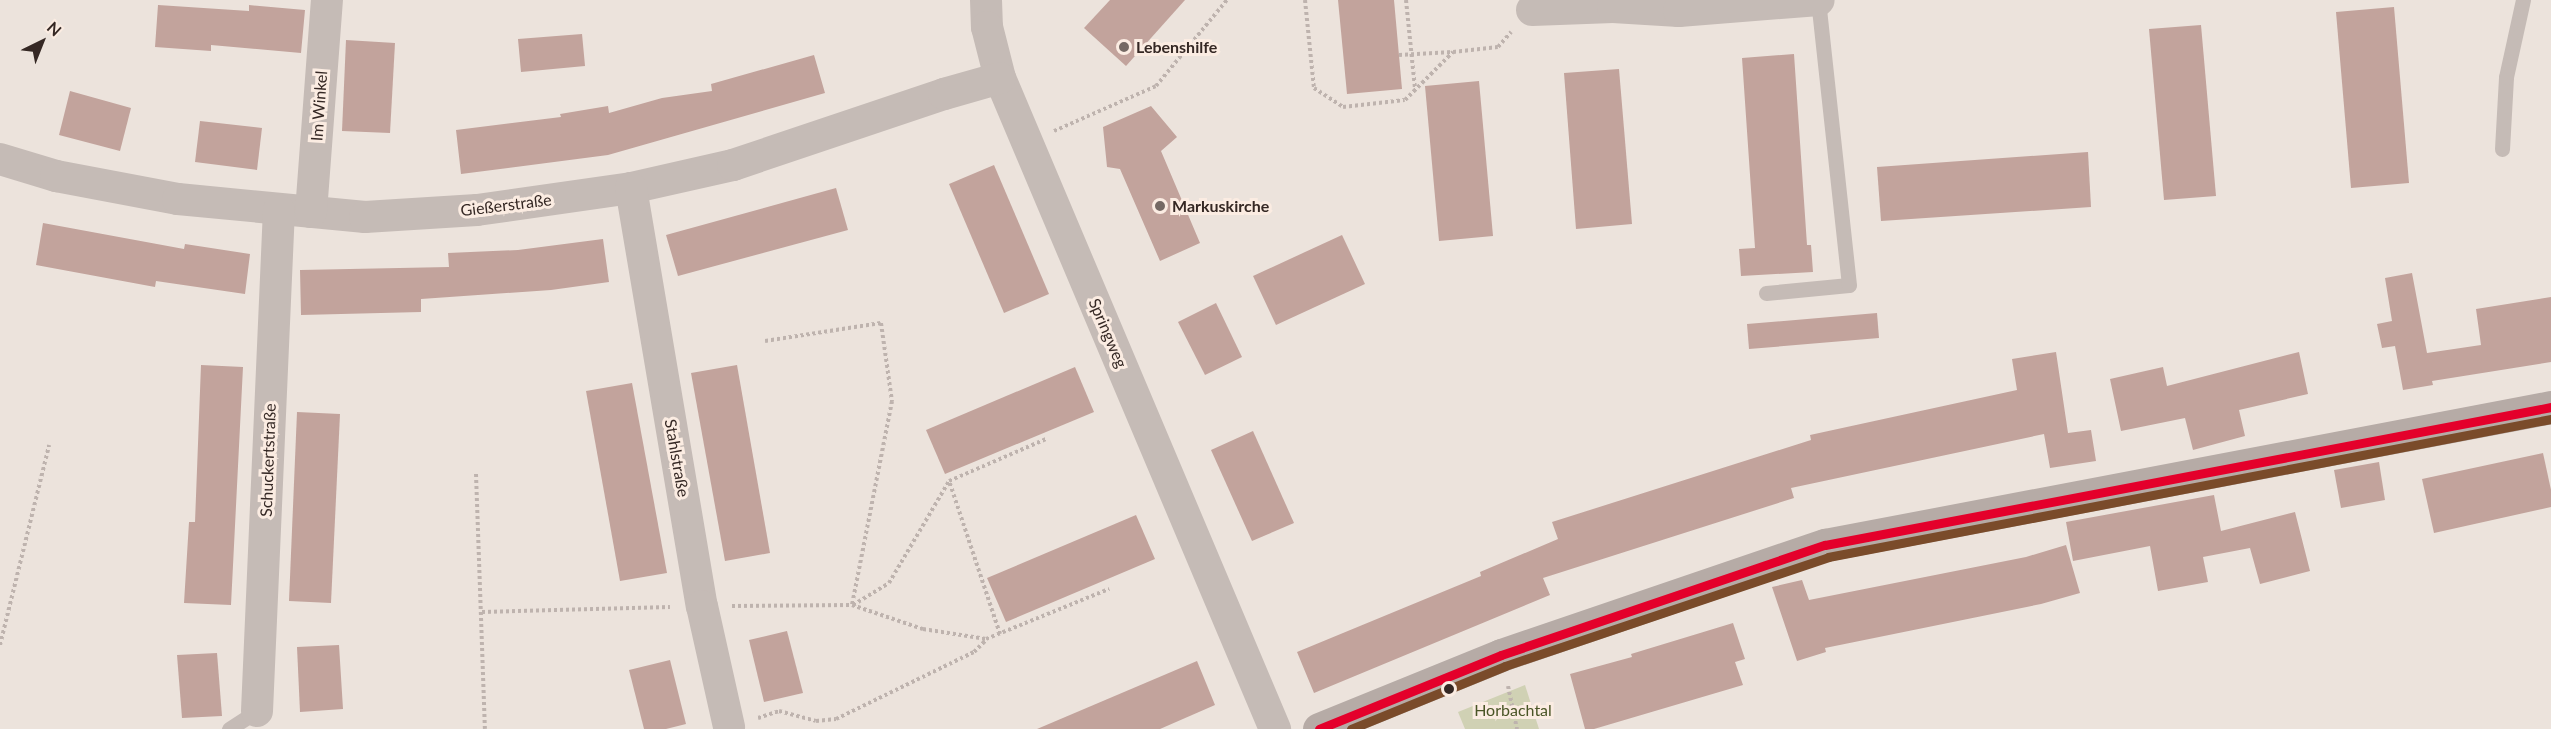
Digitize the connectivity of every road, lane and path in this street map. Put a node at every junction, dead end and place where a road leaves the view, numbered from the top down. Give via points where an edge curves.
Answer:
1 (327, 0) edge
2 (986, 0) edge
3 (1227, 0) edge
4 (1305, 0) edge
5 (1406, 0) edge
6 (1818, 0) edge
7 (2523, 0) edge
8 (1612, 4) edge
9 (1532, 10) joint
10 (1453, 52) junction
11 (1412, 53) junction
12 (1399, 55) dead end
13 (1000, 78) junction
14 (1415, 90) junction
15 (1026, 143) junction
16 (2502, 149) dead end
17 (0, 159) edge
18 (631, 188) junction
19 (279, 210) junction
20 (311, 212) junction
21 (1766, 293) dead end
22 (765, 341) dead end
23 (2551, 407) edge
24 (1046, 439) dead end
25 (49, 446) dead end
26 (476, 474) dead end
27 (949, 481) junction
28 (1109, 589) dead end
29 (852, 605) junction
30 (702, 606) junction
31 (482, 612) junction
32 (1000, 634) junction
33 (986, 639) junction
34 (0, 645) edge
35 (1501, 655) junction
36 (257, 711) joint
37 (726, 728) edge
38 (229, 729) edge
39 (485, 729) edge
40 (1275, 729) edge
41 (1319, 729) edge
42 (1517, 729) edge

1 - 20 street, Im Winkel
2 - 13 street, Springweg via 987,27
3 - 15 path via 1156,86
4 - 14 path via 1314,88 1343,107 1405,100
5 - 11 path
6 - 8 street via 1679,11
6 - 21 lane via 1849,285
7 - 16 lane via 2506,77
8 - 9 street
9 - 10 path via 1498,47
10 - 11 path
10 - 14 path
11 - 12 path
11 - 14 path
13 - 15 street, Springweg
13 - 18 street, Gießerstraße via 733,165
15 - 40 street, Springweg
17 - 19 street, Gießerstraße via 56,176 178,199
18 - 20 street, Gießerstraße via 477,210 365,217
18 - 30 street, Stahlstraße
19 - 20 street, Gießerstraße
19 - 36 street, Schuckertstraße
22 - 29 path via 881,322 892,401
23 - 35 street via 1825,545
24 - 27 path
25 - 34 path
26 - 31 path
27 - 29 path via 889,583
27 - 32 path
28 - 32 path
29 - 30 path
29 - 33 path via 923,629
30 - 31 path
30 - 37 street, Stahlstraße
31 - 39 path
32 - 33 path
33 - 37 path via 974,651 836,719 816,721 779,711
35 - 41 street
35 - 42 path
36 - 38 lane

